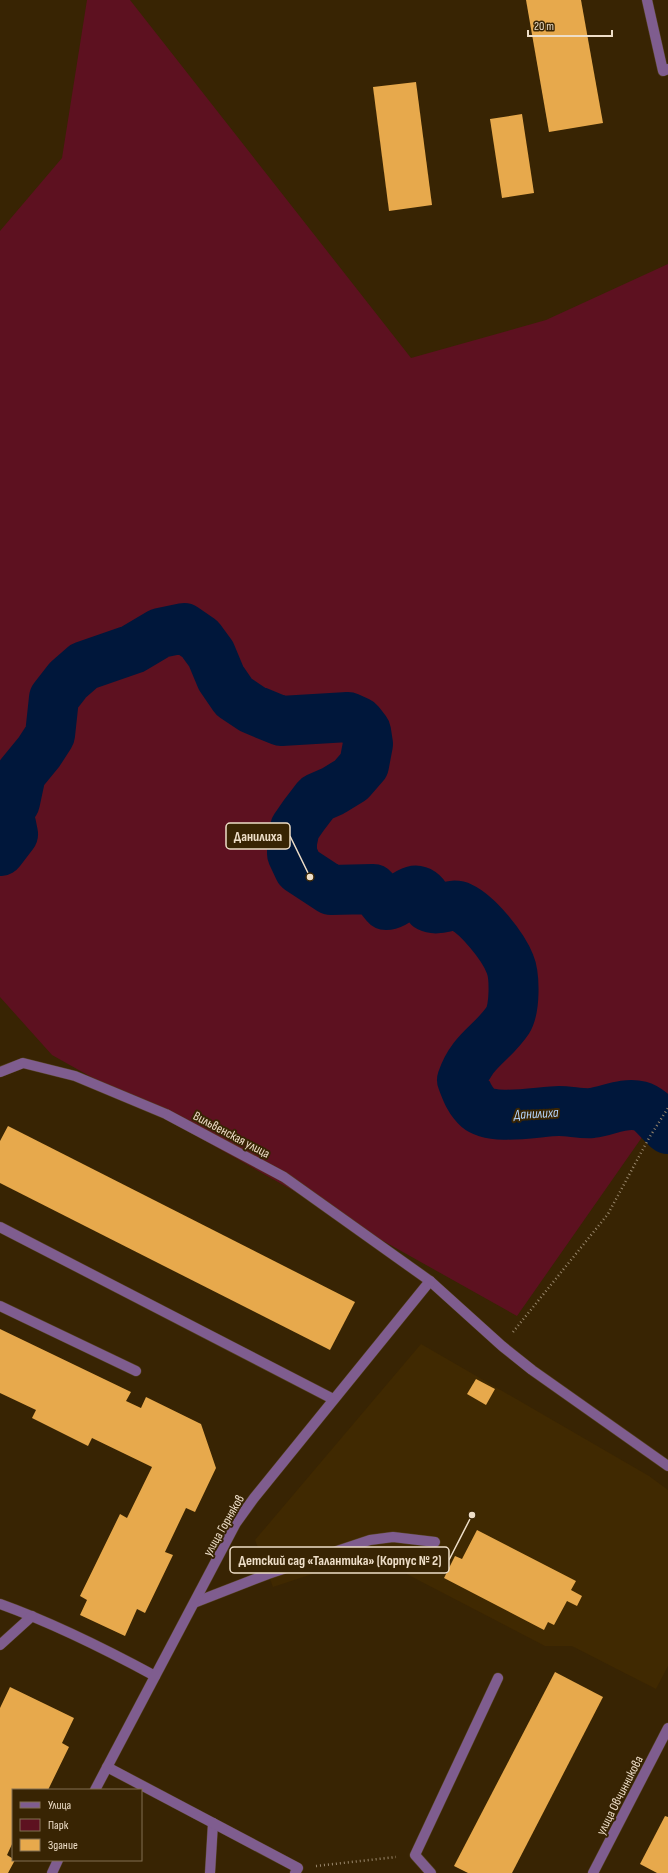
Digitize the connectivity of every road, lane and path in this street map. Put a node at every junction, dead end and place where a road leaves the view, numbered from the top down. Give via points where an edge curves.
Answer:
1 (647, 0) edge
2 (668, 69) edge
3 (0, 1072) edge
4 (668, 1108) edge
5 (0, 1227) edge
6 (430, 1281) junction
7 (0, 1306) edge
8 (502, 1346) junction
9 (136, 1371) dead end
10 (333, 1399) junction
11 (668, 1466) edge
12 (434, 1542) dead end
13 (196, 1602) junction
14 (0, 1604) edge
15 (32, 1616) junction
16 (0, 1645) edge
17 (155, 1676) junction
18 (498, 1678) dead end
19 (668, 1728) edge
20 (107, 1767) junction
21 (96, 1789) edge
22 (212, 1823) junction
23 (415, 1855) junction
24 (58, 1861) edge
25 (297, 1870) edge
26 (52, 1873) edge
27 (210, 1873) edge
28 (431, 1873) edge
29 (593, 1873) edge

1 - 2 street via 663,71
3 - 6 street, Вильвенская улица via 23,1063 75,1076 166,1114 284,1177
4 - 8 path via 608,1214
5 - 10 street
6 - 8 street, Вильвенская улица
6 - 10 street, улица Горняков
7 - 9 street
8 - 11 street, Вильвенская улица
10 - 13 street, улица Горняков via 236,1523
12 - 13 street via 393,1537 370,1540 268,1574
13 - 17 street, улица Горняков
14 - 15 street
15 - 16 street
15 - 17 street
17 - 20 street, улица Горняков
18 - 23 street
19 - 29 street, улица Овчинникова
20 - 21 street, улица Горняков
20 - 22 street
22 - 25 street
22 - 27 street
23 - 25 path
23 - 28 street
24 - 26 street

